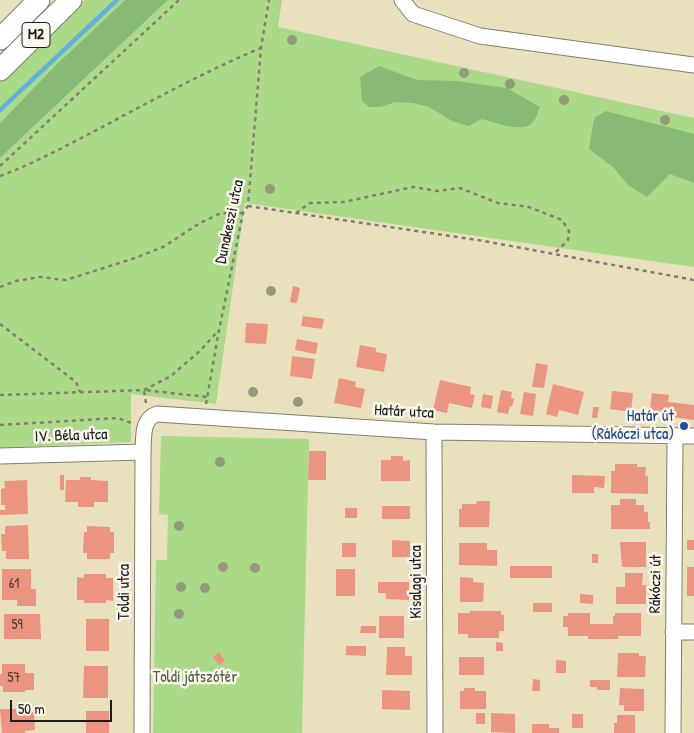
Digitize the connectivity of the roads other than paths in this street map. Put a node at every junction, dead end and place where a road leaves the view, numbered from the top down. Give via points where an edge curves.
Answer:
1 (38, 0) edge
2 (72, 0) edge
3 (402, 0) edge
4 (0, 39) edge
5 (694, 66) edge
6 (0, 70) edge
7 (434, 432) junction
8 (675, 436) junction
9 (694, 436) edge
10 (143, 452) junction
11 (0, 456) edge
12 (673, 632) junction
13 (694, 632) edge
14 (142, 733) edge
15 (435, 733) edge
16 (673, 733) edge

1 - 4 highway, M2
2 - 6 highway, M2
3 - 5 street via 413,14 480,36
7 - 8 street, Határ utca
7 - 10 street, Határ utca via 157,414 146,422
7 - 15 street, Kisalagi utca
8 - 9 street, Határ utca
8 - 12 street, Rákóczi út
10 - 11 street, IV. Béla utca
10 - 14 street, Toldi utca
12 - 13 street
12 - 16 street, Rákóczi út

